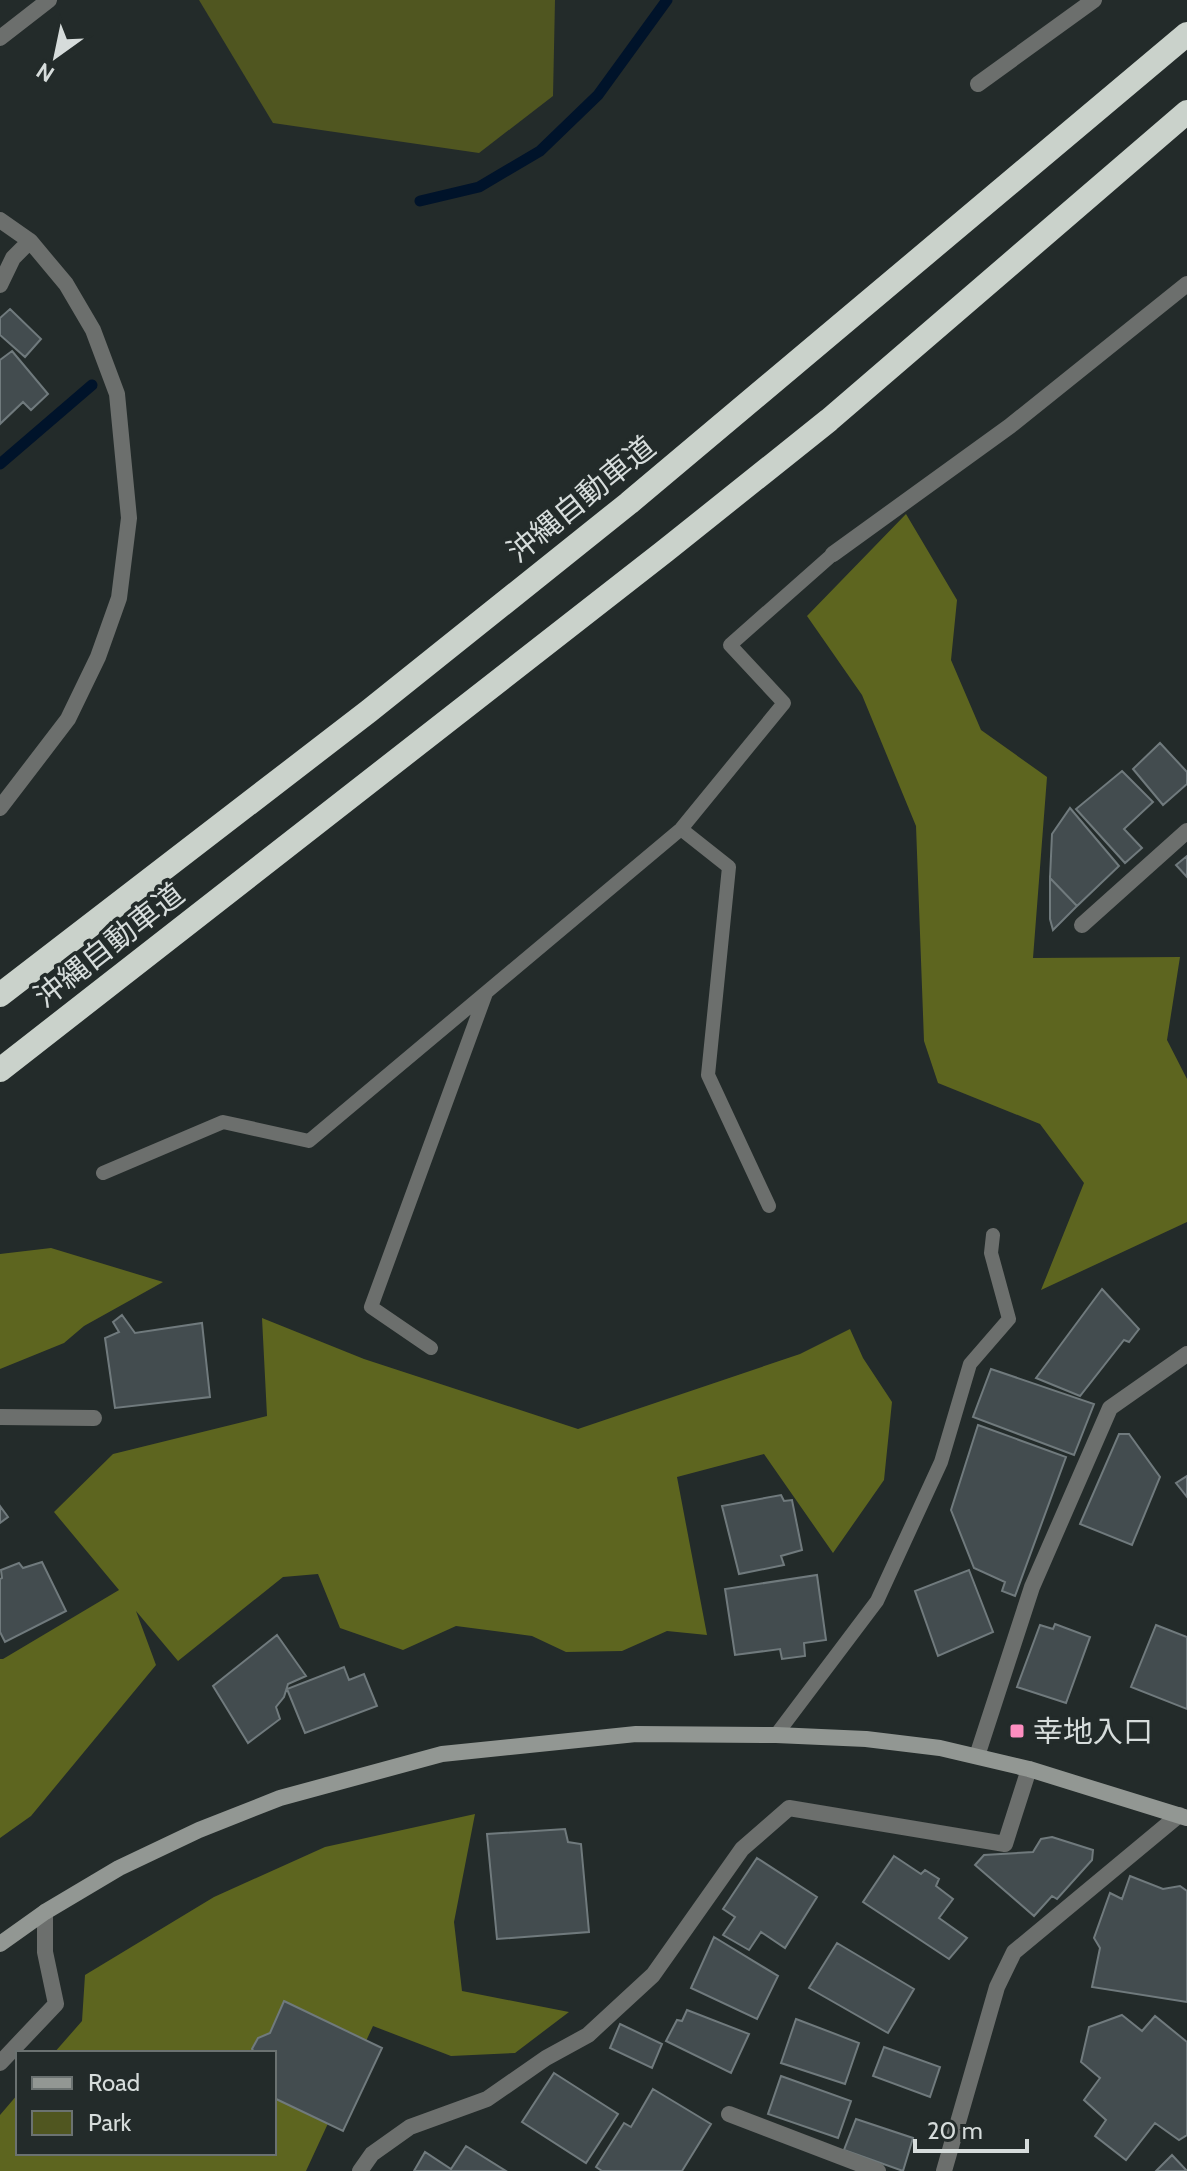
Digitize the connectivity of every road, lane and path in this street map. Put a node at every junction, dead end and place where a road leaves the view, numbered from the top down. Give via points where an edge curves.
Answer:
1 (49, 0) edge
2 (1094, 0) edge
3 (1187, 34) edge
4 (0, 38) edge
5 (978, 84) dead end
6 (1187, 112) edge
7 (0, 220) edge
8 (30, 241) junction
9 (1187, 284) edge
10 (0, 285) edge
11 (833, 554) joint
12 (0, 808) edge
13 (681, 829) junction
14 (1187, 831) edge
15 (1082, 925) dead end
16 (486, 993) junction
17 (0, 995) edge
18 (0, 1070) edge
19 (103, 1173) dead end
20 (769, 1206) dead end
21 (993, 1235) dead end
22 (431, 1348) dead end
23 (1187, 1354) edge
24 (0, 1417) edge
25 (94, 1418) dead end
26 (776, 1735) junction
27 (977, 1756) junction
28 (1029, 1769) junction
29 (1183, 1816) edge
30 (45, 1912) junction
31 (0, 1944) edge
32 (0, 2063) edge
33 (729, 2114) dead end
34 (360, 2171) edge
35 (878, 2171) edge
36 (944, 2171) edge

1 - 4 street
2 - 5 street
3 - 17 highway, 沖縄自動車道 via 629,503
6 - 18 highway, 沖縄自動車道 via 829,420
7 - 8 street
8 - 10 street via 13,258
8 - 12 street via 66,284 93,330 117,394 129,518 119,598 98,657 68,719
9 - 11 street via 1010,426
11 - 13 lane via 730,645 784,703
13 - 16 lane
13 - 20 lane via 729,867 708,1075
14 - 15 street
16 - 19 lane via 309,1141 223,1122
16 - 22 lane via 371,1307
21 - 26 lane via 991,1253 1009,1319 970,1364 941,1462 877,1601
23 - 27 street via 1110,1408 1032,1587
24 - 25 street
26 - 27 main road via 866,1739
26 - 30 main road via 636,1734 442,1754 280,1798 199,1830 119,1868
27 - 28 main road
28 - 29 main road
28 - 34 street via 1005,1844 789,1808 742,1849 653,1975 588,2035 487,2099 410,2127 372,2154
29 - 36 street via 1014,1952 997,1987
30 - 31 main road
30 - 32 street via 45,1952 56,2004
33 - 35 street

